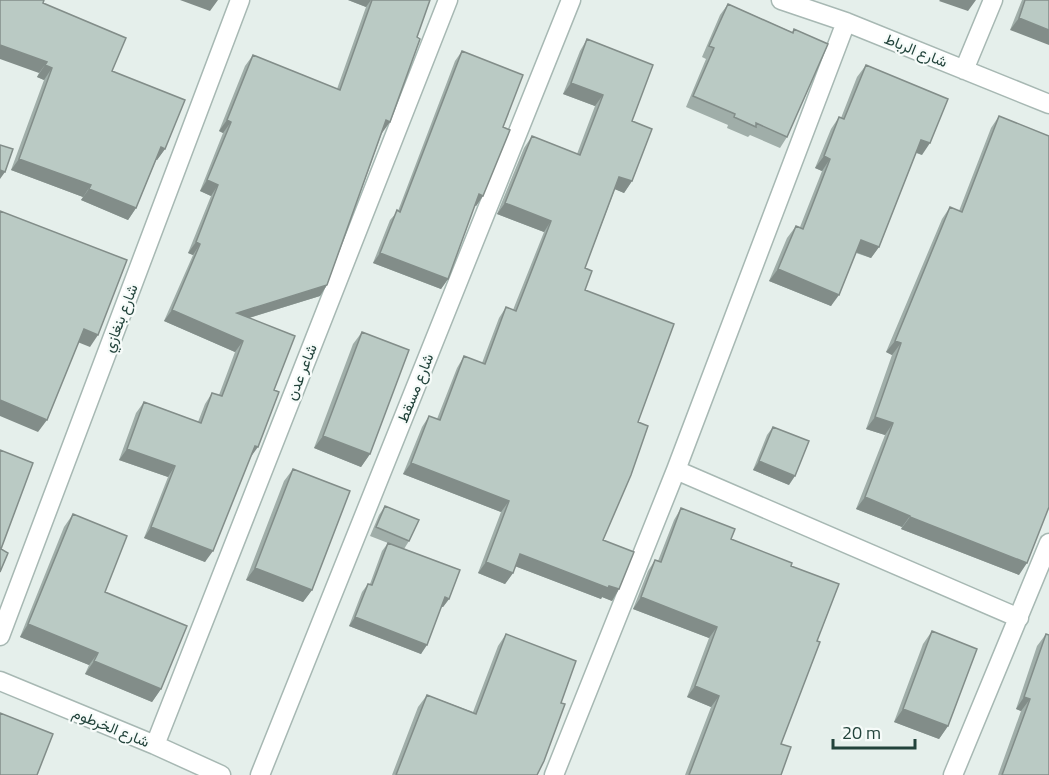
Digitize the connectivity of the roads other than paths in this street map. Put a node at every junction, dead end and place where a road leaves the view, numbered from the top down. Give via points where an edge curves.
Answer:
1 (240, 0) edge
2 (448, 0) edge
3 (570, 0) edge
4 (781, 0) edge
5 (993, 0) edge
6 (800, 3) edge
7 (846, 22) junction
8 (964, 70) junction
9 (1049, 104) edge
10 (676, 470) junction
11 (1049, 543) edge
12 (1019, 618) junction
13 (0, 636) edge
14 (0, 681) edge
15 (155, 745) junction
16 (220, 775) edge
17 (260, 775) edge
18 (554, 775) edge
19 (953, 775) edge

1 - 13 street, شارع بنغازي
2 - 15 street, شاعر عدن
3 - 17 street, شارع مسقط
4 - 6 street, شارع الرباط
5 - 8 street
6 - 7 street, شارع الرباط
7 - 8 street, شارع الرباط
7 - 10 street
8 - 9 street, شارع الرباط
10 - 12 street
10 - 18 street
11 - 12 street
12 - 19 street
14 - 15 street, شارع الخرطوم
15 - 16 street, شارع الخرطوم

